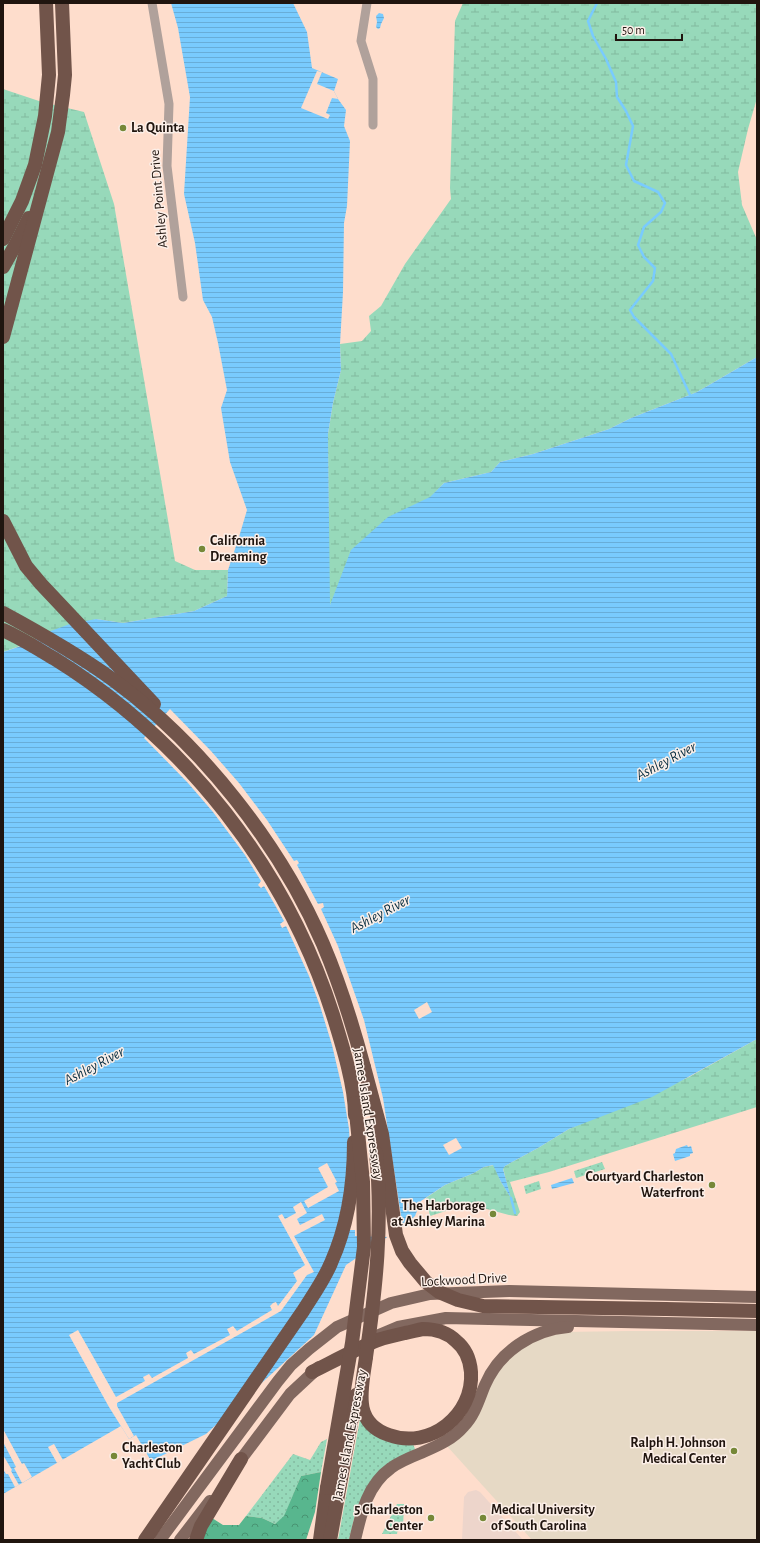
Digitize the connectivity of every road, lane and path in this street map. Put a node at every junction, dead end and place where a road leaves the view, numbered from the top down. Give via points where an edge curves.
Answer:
1 (46, 3) edge
2 (62, 3) edge
3 (152, 3) edge
4 (367, 3) edge
5 (373, 125) dead end
6 (50, 162) junction
7 (3, 239) edge
8 (3, 267) edge
9 (183, 297) dead end
10 (3, 337) edge
11 (3, 522) edge
12 (3, 613) edge
13 (3, 630) edge
14 (197, 755) junction
15 (364, 1068) junction
16 (355, 1103) junction
17 (757, 1297) edge
18 (757, 1311) edge
19 (620, 1322) junction
20 (757, 1325) edge
21 (366, 1357) junction
22 (312, 1372) junction
23 (241, 1459) joint
24 (333, 1489) junction
25 (216, 1496) junction
26 (324, 1504) junction
27 (174, 1522) junction
28 (146, 1540) edge
29 (160, 1540) edge
30 (172, 1540) edge
31 (180, 1540) edge
32 (196, 1540) edge
33 (314, 1540) edge
34 (320, 1540) edge
35 (330, 1540) edge
36 (355, 1540) edge

1 - 7 highway via 48,92 35,165 22,201
2 - 6 highway via 64,95
3 - 9 street, Ashley Point Drive via 169,104 167,166
4 - 5 street via 361,41 373,79
6 - 8 highway via 31,213
6 - 10 highway
11 - 14 highway via 26,566 153,702
12 - 14 highway, James Island Expressway via 46,636 112,679 151,711
13 - 16 highway, James Island Expressway via 97,687 146,727 192,773 234,823 277,889 300,932 326,993
14 - 15 highway, James Island Expressway via 259,831 308,914 323,943 334,973
15 - 18 highway, bridge via 382,1134 396,1235 402,1252 410,1263 426,1282 439,1292 483,1306
15 - 21 highway, James Island Expressway, bridge via 375,1147 380,1211 376,1277
16 - 24 highway, James Island Expressway, bridge via 363,1182 364,1247
16 - 28 highway, bridge via 354,1157 349,1202 344,1227 331,1263 304,1311
17 - 27 main road, Lockwood Drive, bridge via 509,1291 430,1294 391,1303 337,1327 309,1349 278,1381
19 - 20 main road
19 - 22 main road, bridge via 446,1318 398,1327 340,1352
19 - 36 main road via 556,1328 523,1341 512,1350 495,1367 472,1415 461,1430 445,1443 391,1467 375,1484 366,1500
21 - 22 highway, bridge via 362,1408 368,1420 383,1433 413,1439 433,1434 452,1421 466,1401 471,1379 466,1352 449,1334 434,1330 422,1329 379,1340
21 - 24 highway, James Island Expressway
22 - 23 main road via 290,1394
23 - 25 highway
24 - 26 highway, James Island Expressway
24 - 35 highway, James Island Expressway
25 - 31 main road
25 - 32 highway
26 - 33 highway
26 - 34 highway, James Island Expressway
27 - 29 main road, Lockwood Drive
27 - 30 main road

